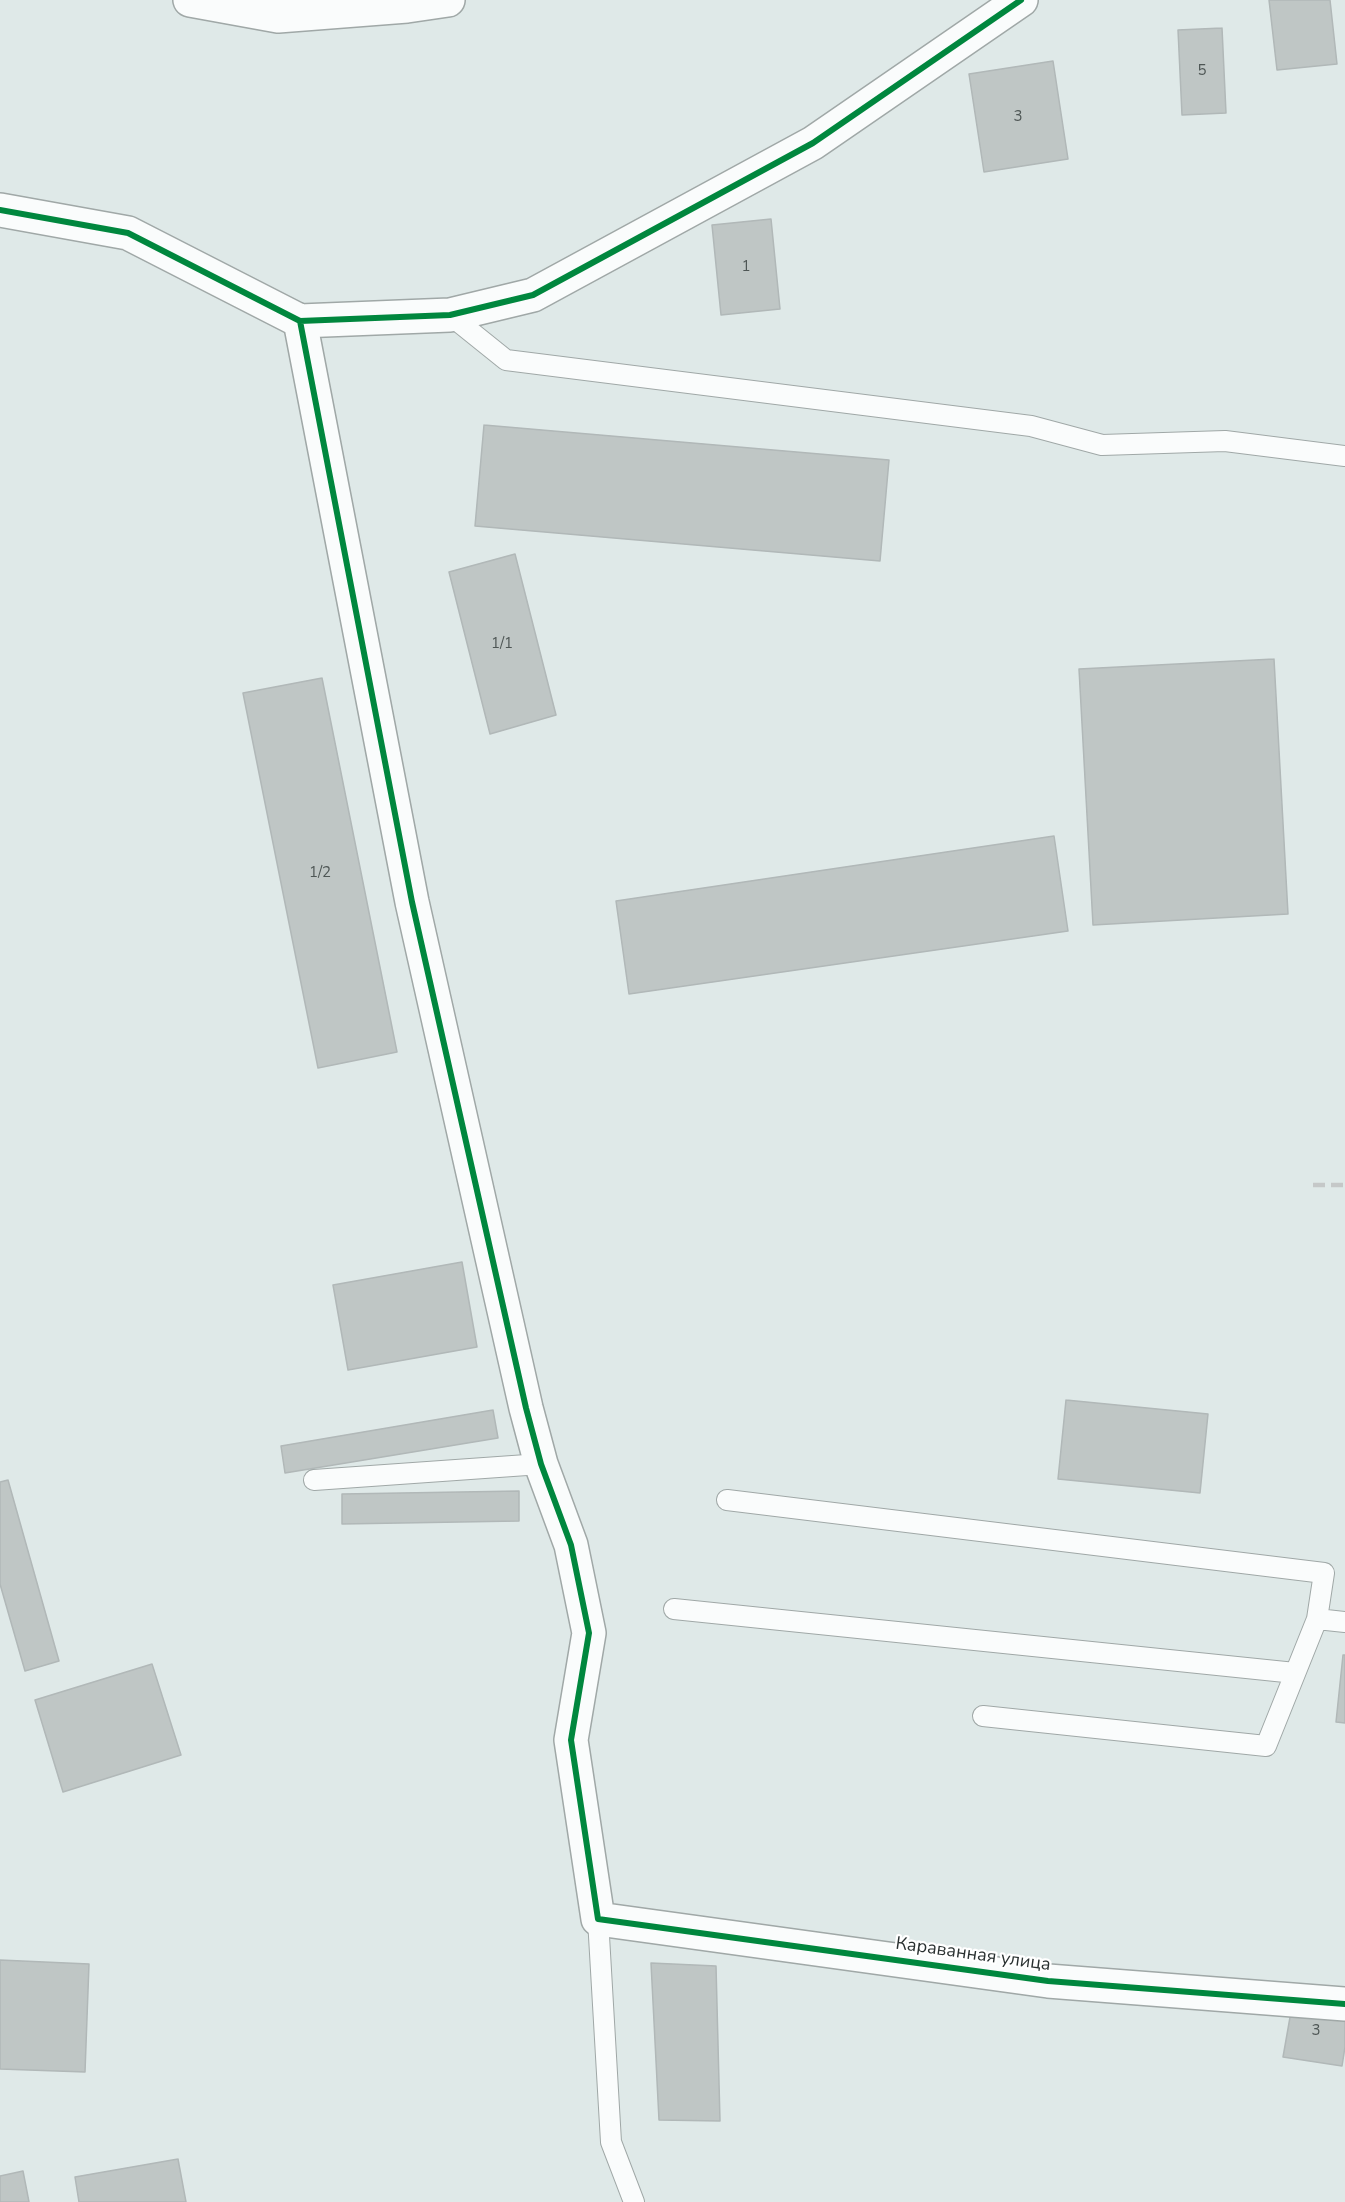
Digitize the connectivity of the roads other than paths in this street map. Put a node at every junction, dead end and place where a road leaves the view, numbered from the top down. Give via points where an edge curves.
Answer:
1 (190, 0) edge
2 (448, 0) edge
3 (1021, 0) edge
4 (406, 3) edge
5 (0, 210) edge
6 (450, 315) junction
7 (300, 321) junction
8 (1345, 456) edge
9 (542, 1464) junction
10 (314, 1480) dead end
11 (727, 1500) dead end
12 (674, 1609) dead end
13 (1317, 1619) junction
14 (1345, 1622) edge
15 (1295, 1673) junction
16 (983, 1716) dead end
17 (598, 1919) junction
18 (1345, 2004) edge
19 (634, 2202) edge

1 - 4 street via 278,16
2 - 4 street
3 - 6 street via 813,143 533,295
5 - 7 street via 128,233
6 - 7 street
6 - 8 lane via 506,360 1030,426 1102,445 1225,441
7 - 9 street via 412,902
9 - 10 lane
9 - 17 street via 571,1545 590,1633 571,1740
11 - 13 lane via 1324,1574
12 - 15 lane
13 - 14 lane
13 - 15 lane
15 - 16 lane via 1266,1746
17 - 18 street, Караванная улица via 1048,1981
17 - 19 lane via 611,2142

